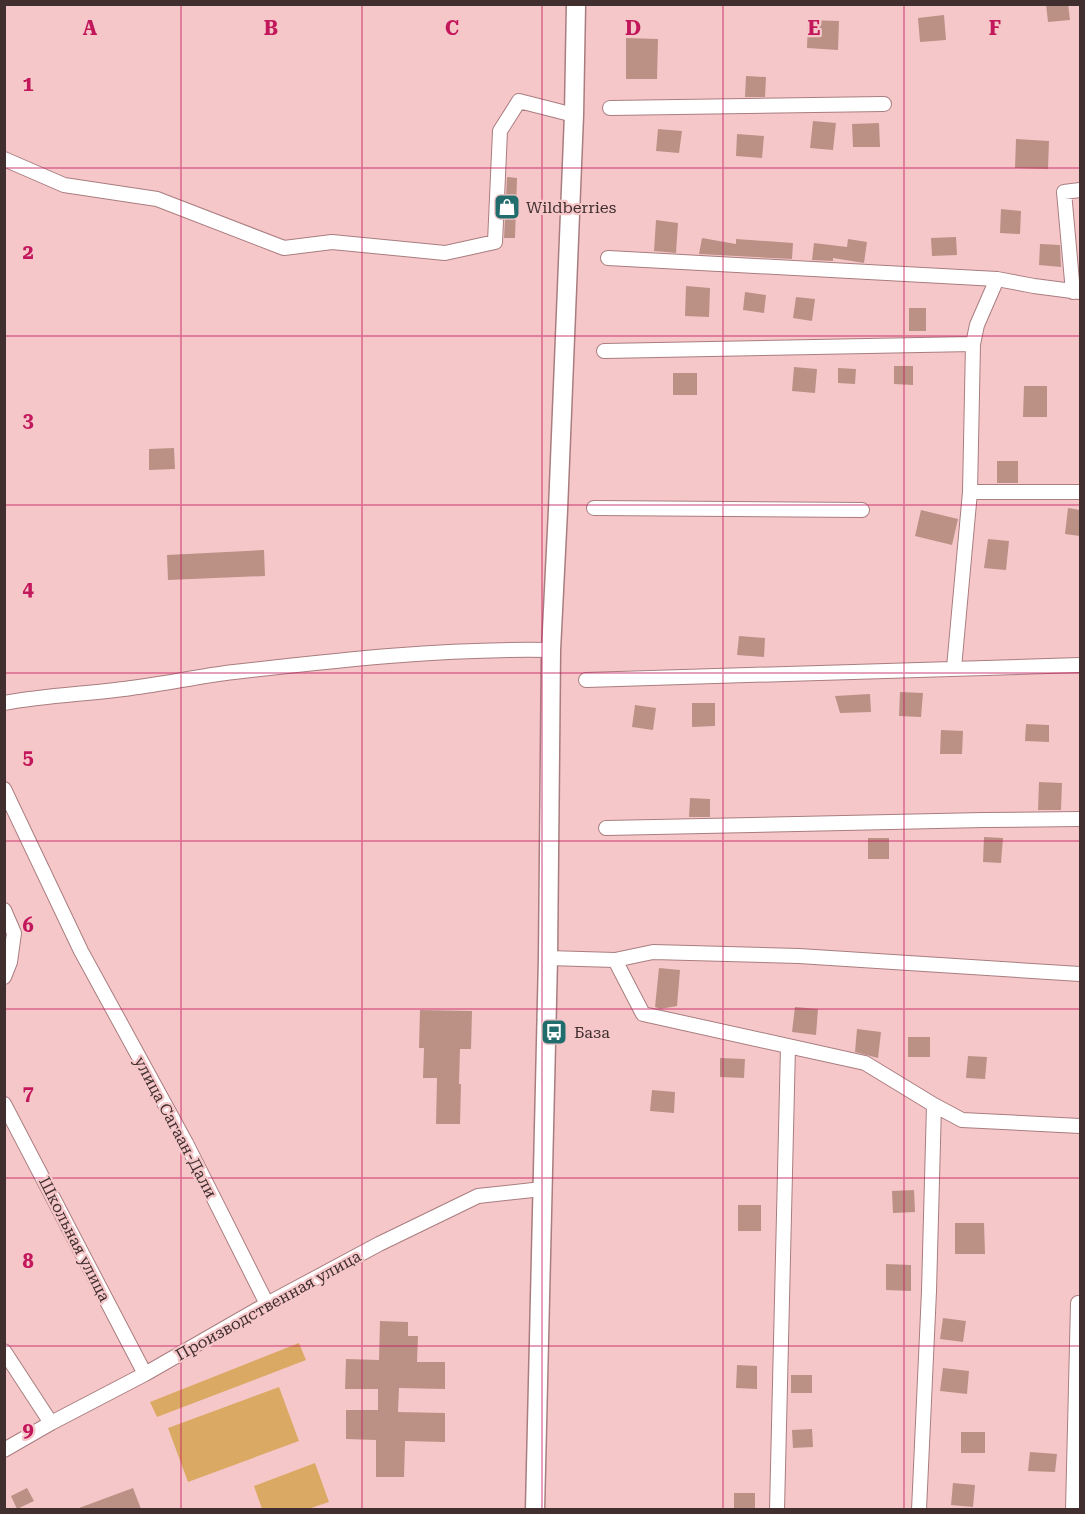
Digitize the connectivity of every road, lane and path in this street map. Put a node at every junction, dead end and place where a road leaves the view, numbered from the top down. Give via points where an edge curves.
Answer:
1 (576, 4) edge
2 (884, 104) dead end
3 (610, 108) dead end
4 (574, 115) junction
5 (4, 159) edge
6 (1080, 190) edge
7 (608, 258) dead end
8 (997, 279) junction
9 (1077, 292) edge
10 (973, 344) junction
11 (604, 351) dead end
12 (970, 492) junction
13 (1080, 492) edge
14 (594, 508) dead end
15 (862, 510) dead end
16 (551, 650) junction
17 (1080, 665) edge
18 (954, 668) junction
19 (586, 680) dead end
20 (4, 703) edge
21 (4, 789) edge
22 (1080, 819) edge
23 (606, 828) dead end
24 (4, 910) edge
25 (548, 958) junction
26 (615, 960) junction
27 (1080, 974) edge
28 (4, 977) edge
29 (788, 1046) junction
30 (4, 1104) edge
31 (934, 1105) junction
32 (1080, 1126) edge
33 (542, 1189) junction
34 (1078, 1303) dead end
35 (267, 1304) junction
36 (4, 1351) edge
37 (145, 1374) junction
38 (51, 1423) junction
39 (4, 1450) edge
40 (535, 1509) edge
41 (777, 1509) edge
42 (919, 1509) edge
43 (1073, 1509) edge

1 - 4 main road
2 - 3 street
4 - 5 street via 519,101 500,131 495,242 445,253 332,242 284,248 157,199 64,185
4 - 16 main road
6 - 9 street via 1064,192
7 - 8 street
8 - 9 street
8 - 10 street
10 - 11 street
10 - 12 street
12 - 13 street
12 - 18 street
14 - 15 street
16 - 20 street via 429,652 232,672
16 - 25 main road
17 - 18 street
18 - 19 street
21 - 35 street, улица Сагаан-Дали via 81,951 186,1143
22 - 23 street
24 - 28 street via 14,933
25 - 26 street
25 - 33 main road
26 - 27 street via 653,952 799,956
26 - 29 street via 643,1014
29 - 31 street via 865,1063
29 - 41 street
30 - 37 street, Школьная улица
31 - 32 street via 962,1120
31 - 42 street
33 - 35 street, Производственная улица via 478,1196
33 - 40 main road
34 - 43 street
35 - 37 street, Производственная улица
36 - 38 street
37 - 38 street, Производственная улица
38 - 39 street, Производственная улица

